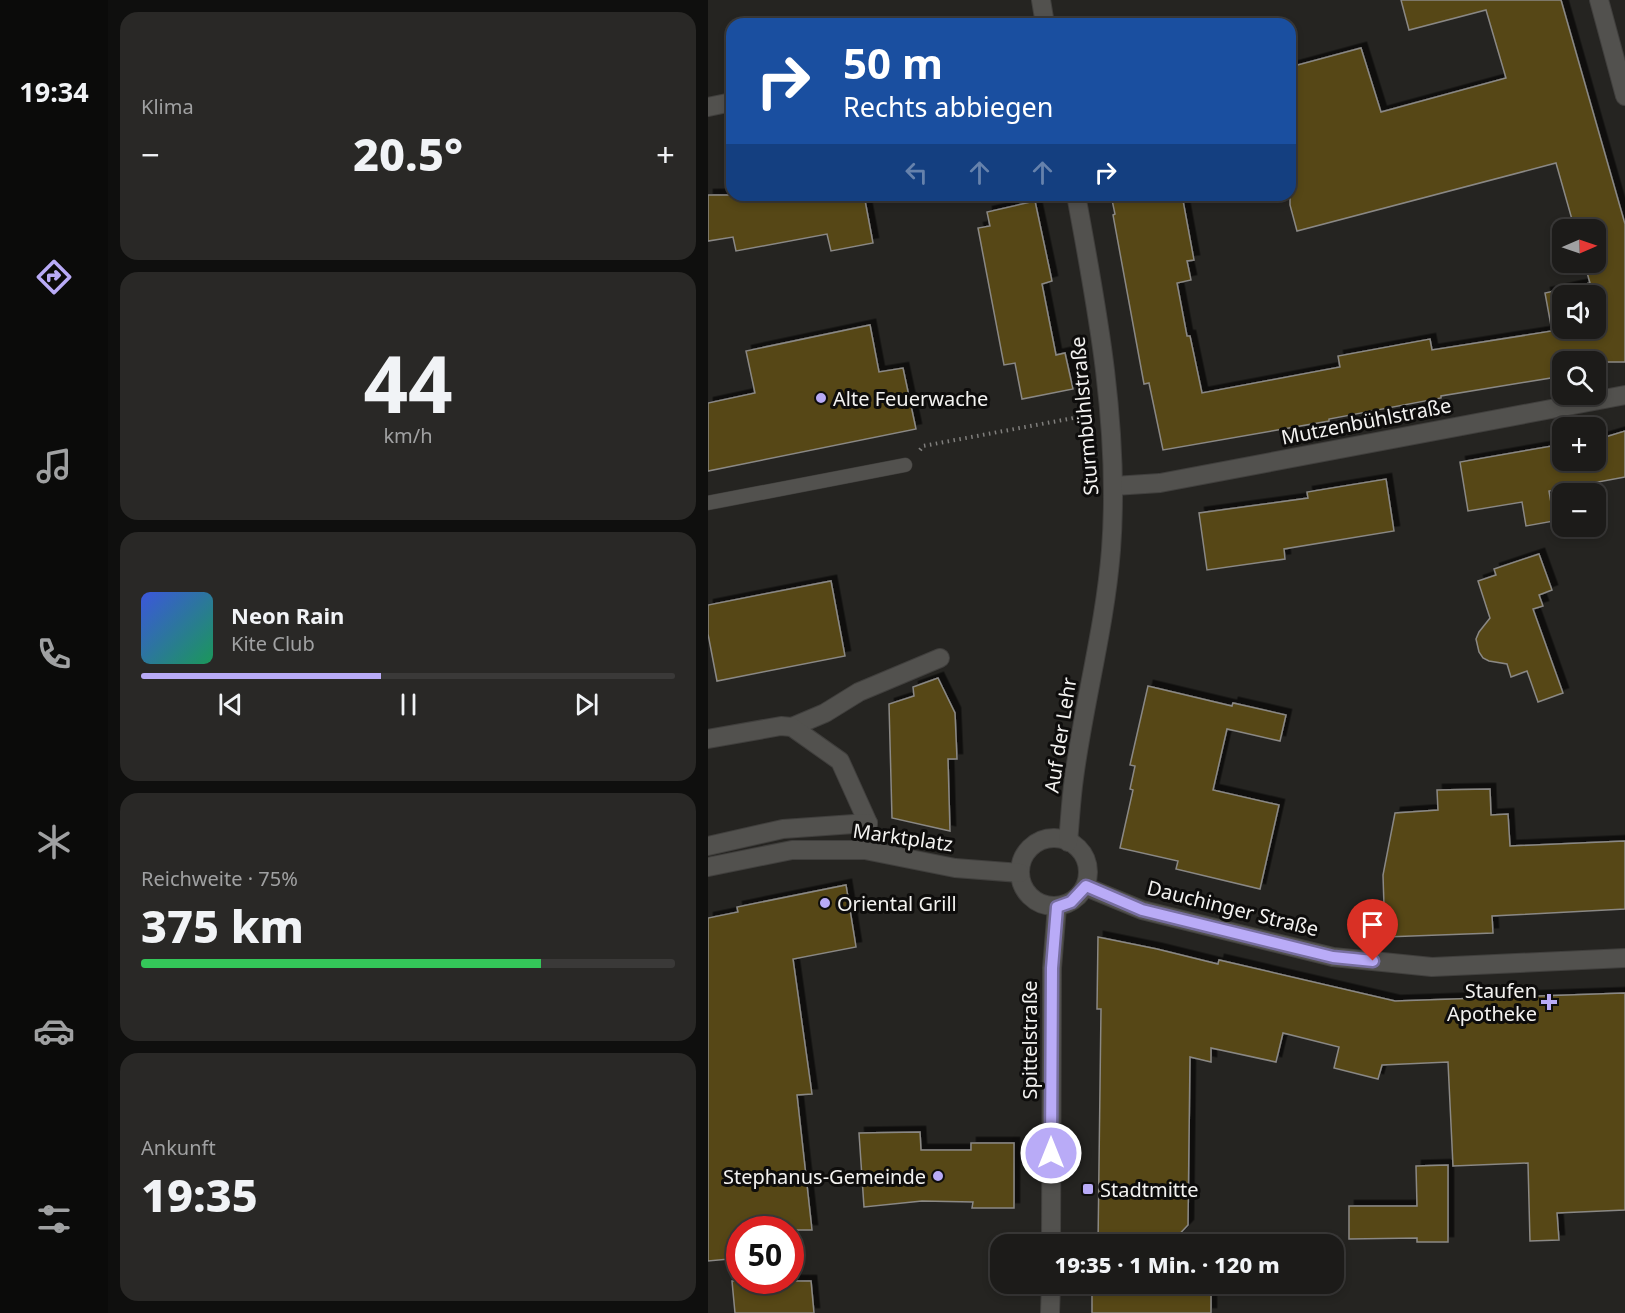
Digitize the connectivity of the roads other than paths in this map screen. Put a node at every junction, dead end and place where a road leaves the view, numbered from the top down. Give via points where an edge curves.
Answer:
1 (1041, 0) edge
2 (1599, 0) edge
3 (1044, 18) edge
4 (1625, 96) edge
5 (726, 103) edge
6 (708, 106) edge
7 (1077, 201) edge
8 (1625, 395) edge
9 (905, 465) road end
10 (1114, 486) junction
11 (708, 503) edge
12 (1099, 635) joint
13 (940, 658) dead end
14 (792, 727) junction
15 (708, 739) edge
16 (868, 823) junction
17 (1068, 842) junction
18 (708, 846) edge
19 (865, 850) junction
20 (708, 867) edge
21 (1020, 873) junction
22 (1086, 886) junction
23 (1057, 907) junction
24 (1625, 958) edge
25 (1051, 1234) edge
26 (1051, 1294) edge
27 (1050, 1313) edge

1 - 3 main road
2 - 4 main road
5 - 6 main road
7 - 10 main road, Sturmbühlstraße via 1104,353
8 - 10 main road, Mutzenbühlstraße via 1172,480
9 - 11 lane
10 - 12 main road, Sturmbühlstraße via 1111,552
12 - 17 main road, Auf der Lehr via 1074,778
13 - 14 main road via 859,692
14 - 15 main road
14 - 16 main road via 840,761
16 - 18 main road, Marktplatz via 783,829
16 - 19 main road
17 - 21 main road via 1042,840 1025,855
17 - 22 main road via 1083,854 1088,865
19 - 20 main road, Marktplatz via 792,850
19 - 21 main road, Marktplatz via 955,868
21 - 23 main road via 1030,897
22 - 23 main road via 1071,902
22 - 24 main road, Dauchinger Straße via 1142,910 1333,957 1432,967
23 - 25 main road, Spittelstraße via 1052,968
26 - 27 main road

